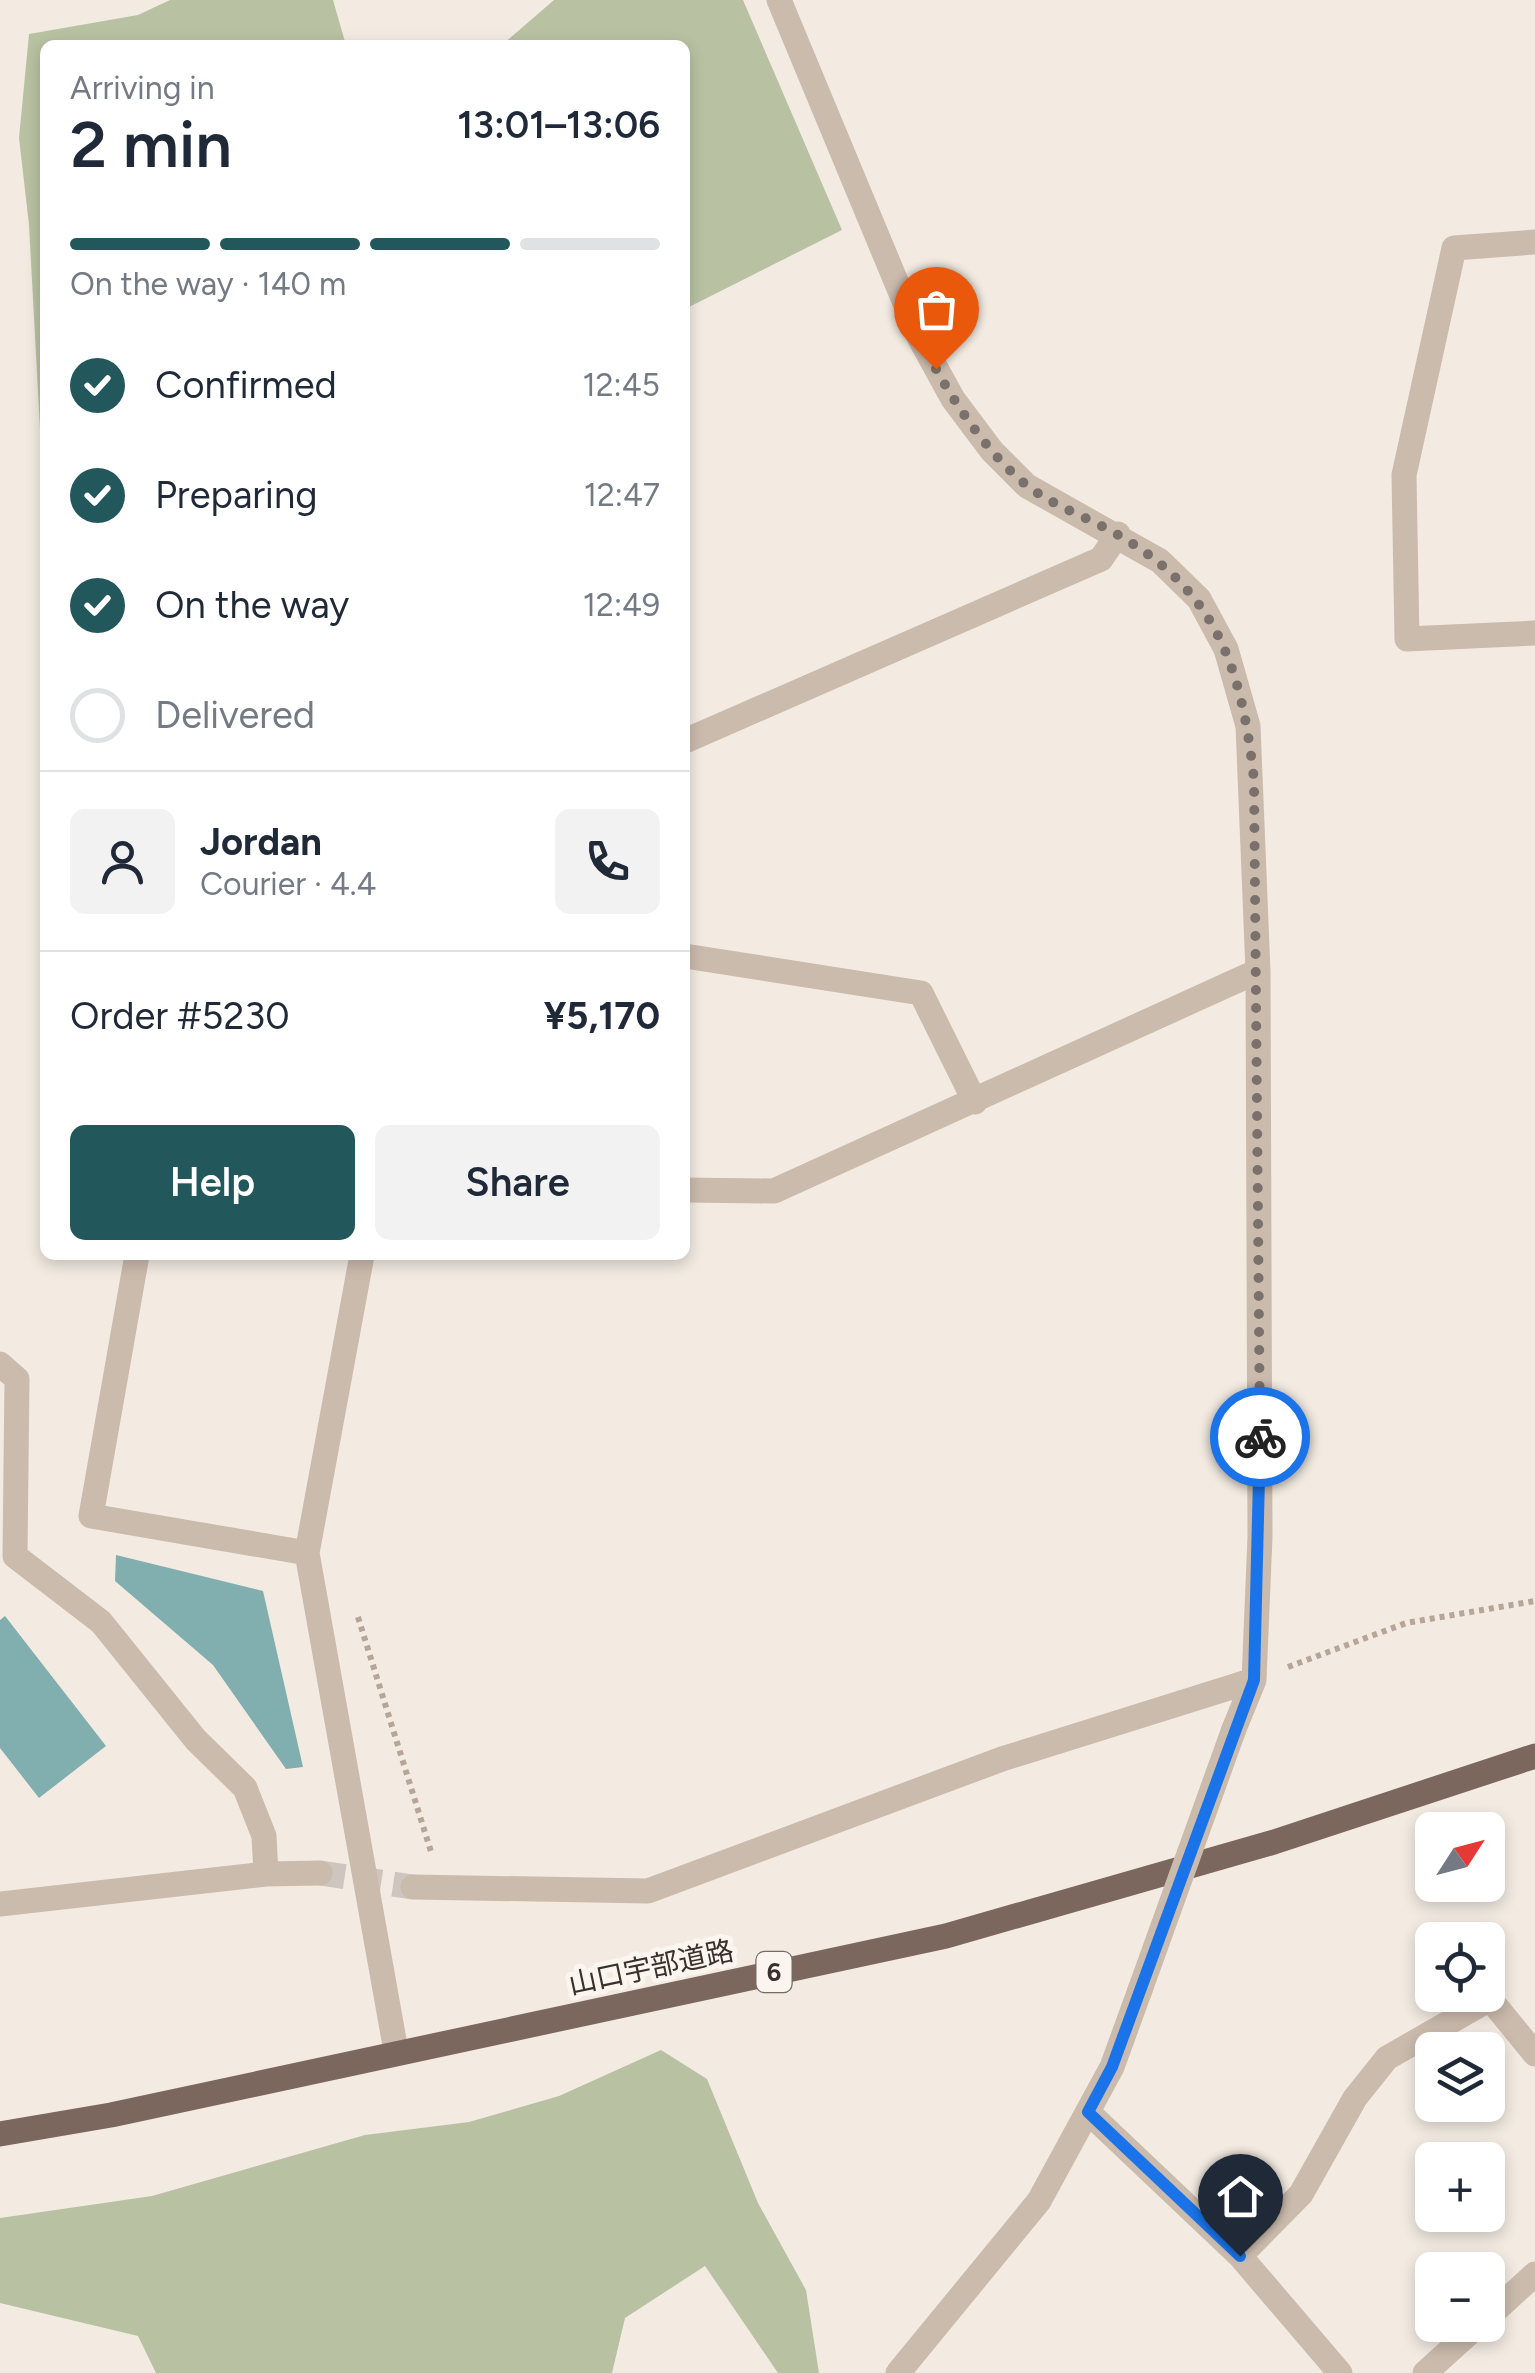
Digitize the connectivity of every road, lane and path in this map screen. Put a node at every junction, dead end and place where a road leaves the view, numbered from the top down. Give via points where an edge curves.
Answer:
1 (779, 0) edge
2 (1535, 242) edge
3 (1118, 534) junction
4 (1535, 633) edge
5 (690, 738) edge
6 (690, 957) edge
7 (1258, 971) junction
8 (975, 1102) junction
9 (690, 1190) edge
10 (136, 1260) edge
11 (361, 1260) edge
12 (0, 1364) edge
13 (307, 1553) junction
14 (1535, 1601) edge
15 (358, 1617) dead end
16 (1254, 1680) junction
17 (1535, 1756) edge
18 (320, 1873) tunnel mouth
19 (266, 1874) junction
20 (413, 1887) tunnel mouth
21 (442, 1888) junction
22 (0, 1904) edge
23 (396, 2051) junction
24 (1535, 2054) edge
25 (1088, 2112) junction
26 (0, 2134) edge
27 (1240, 2256) junction
28 (1535, 2274) edge
29 (1505, 2301) edge
30 (1459, 2342) edge
31 (898, 2373) edge
32 (1340, 2373) edge
33 (1424, 2373) edge

1 - 3 street via 920,339 953,399 1027,486
2 - 4 street via 1454,248 1404,475 1407,639
3 - 5 street via 1100,560
3 - 7 street via 1160,560 1199,599 1226,648 1252,762
6 - 8 street via 920,993
7 - 8 street
7 - 16 street via 1260,1537
8 - 9 street via 774,1191
10 - 13 street via 91,1516
11 - 13 street
12 - 19 street via 17,1379 16,1556 100,1622 196,1740 245,1788 264,1836
13 - 23 street
14 - 16 path via 1406,1623
15 - 21 path
16 - 21 street via 1002,1758 648,1891
16 - 25 street, bridge via 1112,2067
17 - 23 main road, 山口宇部道路 / 6 via 1274,1842 946,1936
18 - 19 street
19 - 22 street
20 - 21 street
23 - 26 main road, 山口宇部道路 / 6
24 - 27 street via 1490,1999 1386,2058 1301,2194
25 - 27 street
25 - 31 street via 1040,2201
27 - 32 street
28 - 29 street
30 - 33 street

